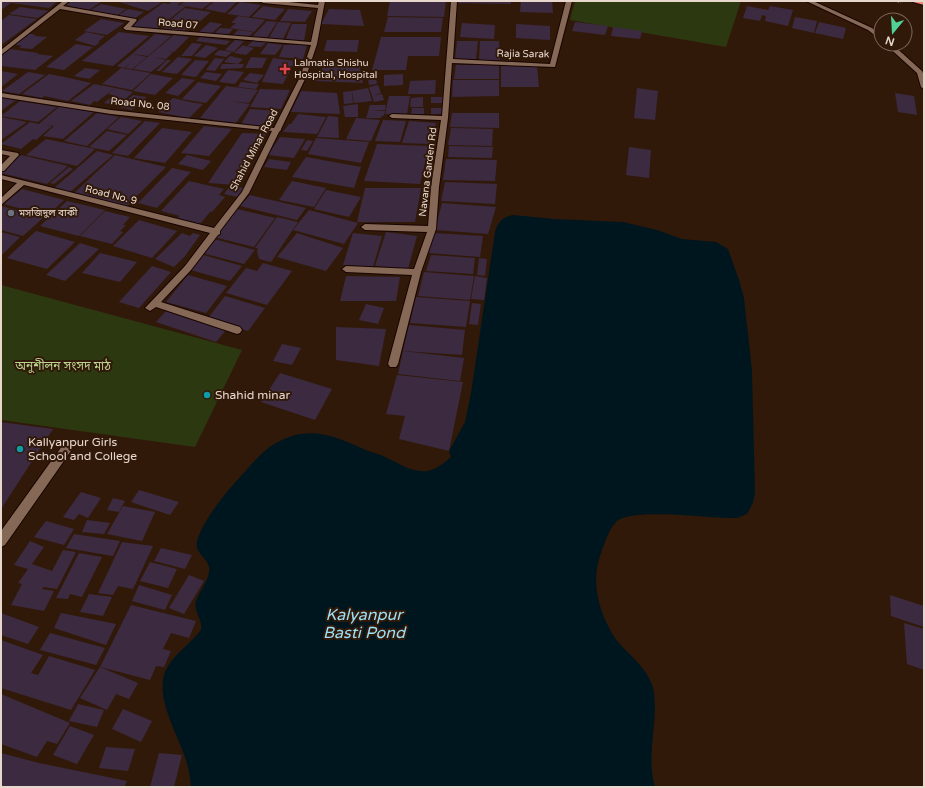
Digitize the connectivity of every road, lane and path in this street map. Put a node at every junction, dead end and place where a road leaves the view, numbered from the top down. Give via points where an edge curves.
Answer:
1 (67, 1) edge
2 (263, 1) edge
3 (454, 1) edge
4 (569, 1) edge
5 (808, 1) edge
6 (915, 1) edge
7 (924, 3) edge
8 (321, 4) edge
9 (60, 6) junction
10 (873, 31) edge
11 (314, 44) junction
12 (897, 52) edge
13 (1, 53) edge
14 (450, 61) junction
15 (924, 86) edge
16 (1, 95) edge
17 (392, 116) dead end
18 (445, 118) junction
19 (278, 130) junction
20 (1, 152) edge
21 (1, 168) edge
22 (1, 177) edge
23 (22, 183) junction
24 (1, 202) edge
25 (365, 227) dead end
26 (432, 229) junction
27 (217, 232) junction
28 (346, 269) dead end
29 (417, 272) junction
30 (237, 330) dead end
31 (394, 364) dead end
32 (69, 446) dead end
33 (1, 541) edge

1 - 9 street
2 - 8 street, Shahid Minar Road
3 - 14 street, Navana Garden Rd
4 - 14 street, Rajia Sarak via 552,66
5 - 10 street
6 - 7 highway
8 - 11 street, Shahid Minar Road
9 - 11 street, Road 07 via 134,20 126,28
9 - 13 street
11 - 19 street, Shahid Minar Road via 303,77
12 - 15 street via 920,72
14 - 18 street, Navana Garden Rd
16 - 19 street, Road No. 08 via 111,112
17 - 18 street
18 - 26 street, Navana Garden Rd via 434,186
19 - 27 street, Shahid Minar Road via 245,193
20 - 21 street via 15,155
22 - 23 street, Road No. 9
23 - 24 street
23 - 27 street, Road No. 9
25 - 26 street
26 - 29 street, Navana Garden Rd
27 - 30 street, Shahid Minar Road via 188,268 152,305
28 - 29 street
29 - 31 street, Navana Garden Rd
32 - 33 street

